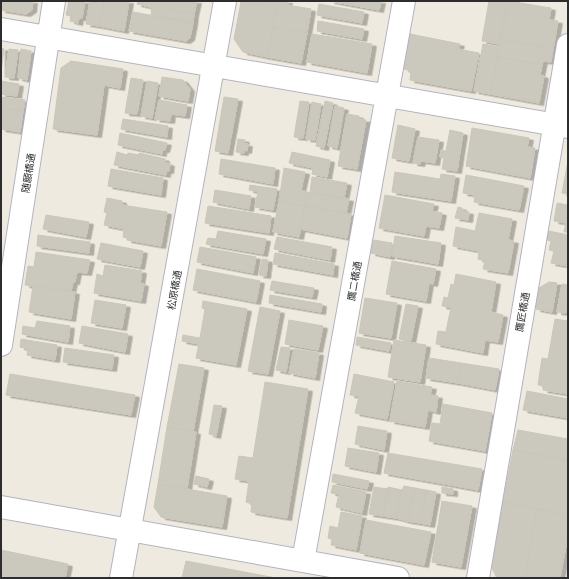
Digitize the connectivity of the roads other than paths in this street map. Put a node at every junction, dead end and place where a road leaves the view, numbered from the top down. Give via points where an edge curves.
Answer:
1 (54, 1) edge
2 (225, 1) edge
3 (404, 1) edge
4 (1, 29) edge
5 (49, 37) junction
6 (568, 45) edge
7 (214, 67) junction
8 (388, 95) junction
9 (561, 126) edge
10 (1, 345) edge
11 (1, 508) edge
12 (130, 531) junction
13 (303, 561) junction
14 (121, 578) edge
15 (398, 578) edge
16 (478, 578) edge

1 - 5 street, 随願橋通
2 - 7 street, 松原橋通
3 - 8 street, 鷹二橋通
4 - 5 street
5 - 7 street
5 - 10 street, 随願橋通
6 - 9 street, 鷹匠橋通
7 - 8 street
7 - 12 street, 松原橋通
8 - 9 street
8 - 13 street, 鷹二橋通
9 - 16 street, 鷹匠橋通
11 - 12 street
12 - 13 street
12 - 14 street, 松原橋通
13 - 15 street

